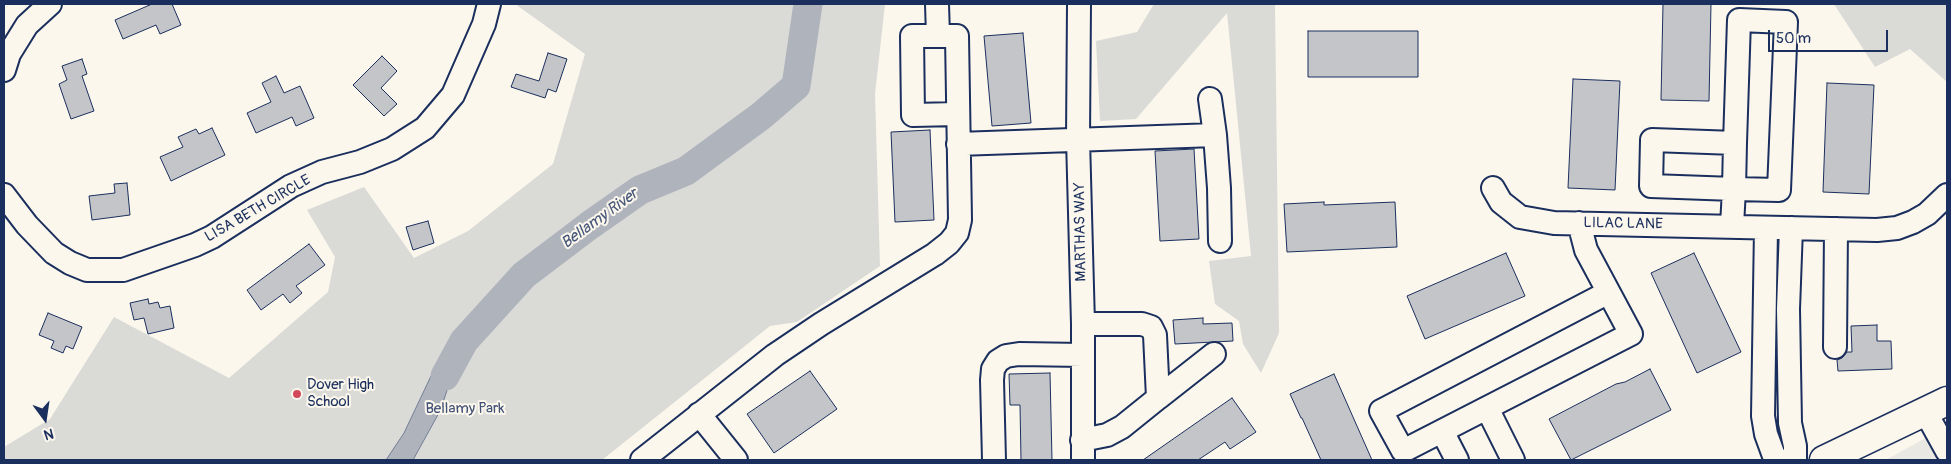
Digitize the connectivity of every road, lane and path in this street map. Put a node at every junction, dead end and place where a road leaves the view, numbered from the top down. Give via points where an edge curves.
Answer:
1 (50, 4) edge
2 (489, 4) edge
3 (937, 4) edge
4 (1079, 4) edge
5 (938, 36) junction
6 (4, 70) edge
7 (1210, 98) dead end
8 (957, 114) junction
9 (1215, 136) junction
10 (1078, 139) junction
11 (1735, 143) junction
12 (958, 144) junction
13 (1493, 188) dead end
14 (1734, 188) junction
15 (4, 195) edge
16 (1947, 195) edge
17 (1579, 223) junction
18 (1732, 226) junction
19 (1766, 228) junction
20 (1790, 228) junction
21 (1836, 229) junction
22 (1220, 241) dead end
23 (1607, 293) junction
24 (1083, 324) junction
25 (1834, 347) dead end
26 (1214, 354) dead end
27 (1083, 356) junction
28 (1158, 398) junction
29 (1936, 407) edge
30 (1487, 408) junction
31 (699, 414) junction
32 (1442, 431) junction
33 (1082, 450) edge
34 (1945, 454) edge
35 (642, 460) edge
36 (736, 460) edge
37 (994, 460) edge
38 (1457, 460) edge
39 (1513, 460) edge
40 (1779, 460) edge
41 (1795, 460) edge
42 (1824, 460) edge

1 - 6 street via 28,25 9,54
2 - 15 street, LISA BETH CIRCLE via 484,24 453,95 425,128 392,149 291,186 195,245 123,270 87,270 54,253
3 - 5 street
4 - 10 street, MARTHAS WAY
5 - 8 street via 957,36
5 - 8 street via 912,36 913,115
7 - 9 street
8 - 12 street
9 - 10 street
9 - 22 street
10 - 12 street
10 - 24 street, MARTHAS WAY
11 - 14 street
11 - 14 street via 1652,140 1651,186
11 - 14 street via 1739,20 1786,22 1779,190
12 - 31 street via 960,220 957,233 949,243 775,355
13 - 17 street, LILAC LANE via 1501,202 1520,217 1554,223
14 - 18 street
16 - 21 street, LILAC LANE via 1928,214 1897,228
17 - 18 street, LILAC LANE
17 - 23 street via 1586,250
18 - 19 street, LILAC LANE
19 - 20 street, LILAC LANE
19 - 40 street via 1763,416 1768,441
20 - 21 street, LILAC LANE
20 - 41 street via 1790,424
21 - 25 street
23 - 30 street via 1631,334
23 - 32 street via 1381,411 1402,451
24 - 27 street, MARTHAS WAY
24 - 28 street via 1142,324 1151,327 1155,335
26 - 28 street
27 - 33 street, MARTHAS WAY
27 - 37 street via 1019,354 998,361 992,380
28 - 33 street via 1122,427
29 - 34 street
29 - 42 main road
30 - 32 street
30 - 39 street
31 - 35 street
31 - 36 street
32 - 38 street

